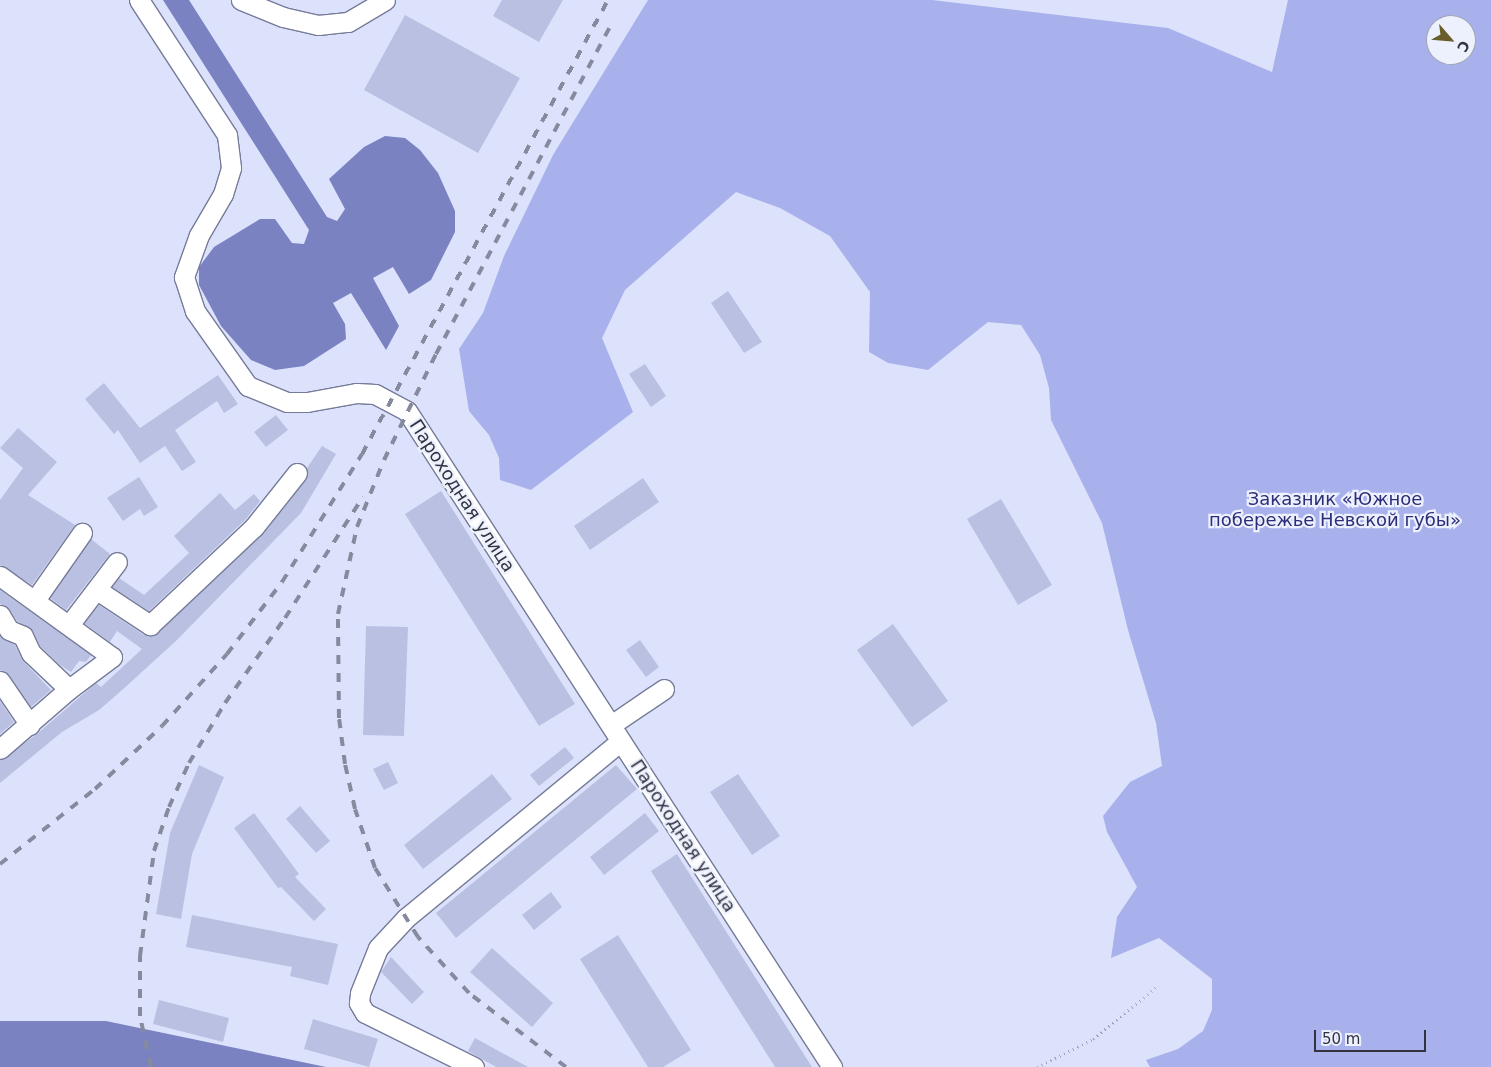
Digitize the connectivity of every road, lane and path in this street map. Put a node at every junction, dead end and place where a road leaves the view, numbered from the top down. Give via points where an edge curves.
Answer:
1 (139, 0) edge
2 (241, 0) edge
3 (385, 0) edge
4 (296, 473) dead end
5 (82, 533) dead end
6 (117, 562) dead end
7 (0, 576) edge
8 (96, 590) junction
9 (35, 600) junction
10 (0, 615) edge
11 (69, 625) junction
12 (0, 681) edge
13 (69, 689) junction
14 (664, 689) dead end
15 (30, 725) junction
16 (616, 733) junction
17 (0, 749) edge
18 (1156, 988) dead end
19 (474, 1067) edge
20 (832, 1067) edge
21 (1037, 1067) edge

1 - 16 street, Пароходная улица via 227,135 231,168 223,194 199,235 184,277 195,311 248,386 287,402 307,402 357,393 375,394 407,412
2 - 3 street via 283,17 318,25 348,22
4 - 8 street via 254,527 150,625
5 - 9 street
6 - 8 street
7 - 9 street
8 - 11 street
9 - 11 street
10 - 13 street via 9,630 23,636 31,653
11 - 13 street via 112,657
12 - 15 street
13 - 15 street
14 - 16 street
15 - 17 street
16 - 19 street via 406,918 378,948 360,993 365,1013
16 - 20 street, Пароходная улица
18 - 21 path via 1093,1039

